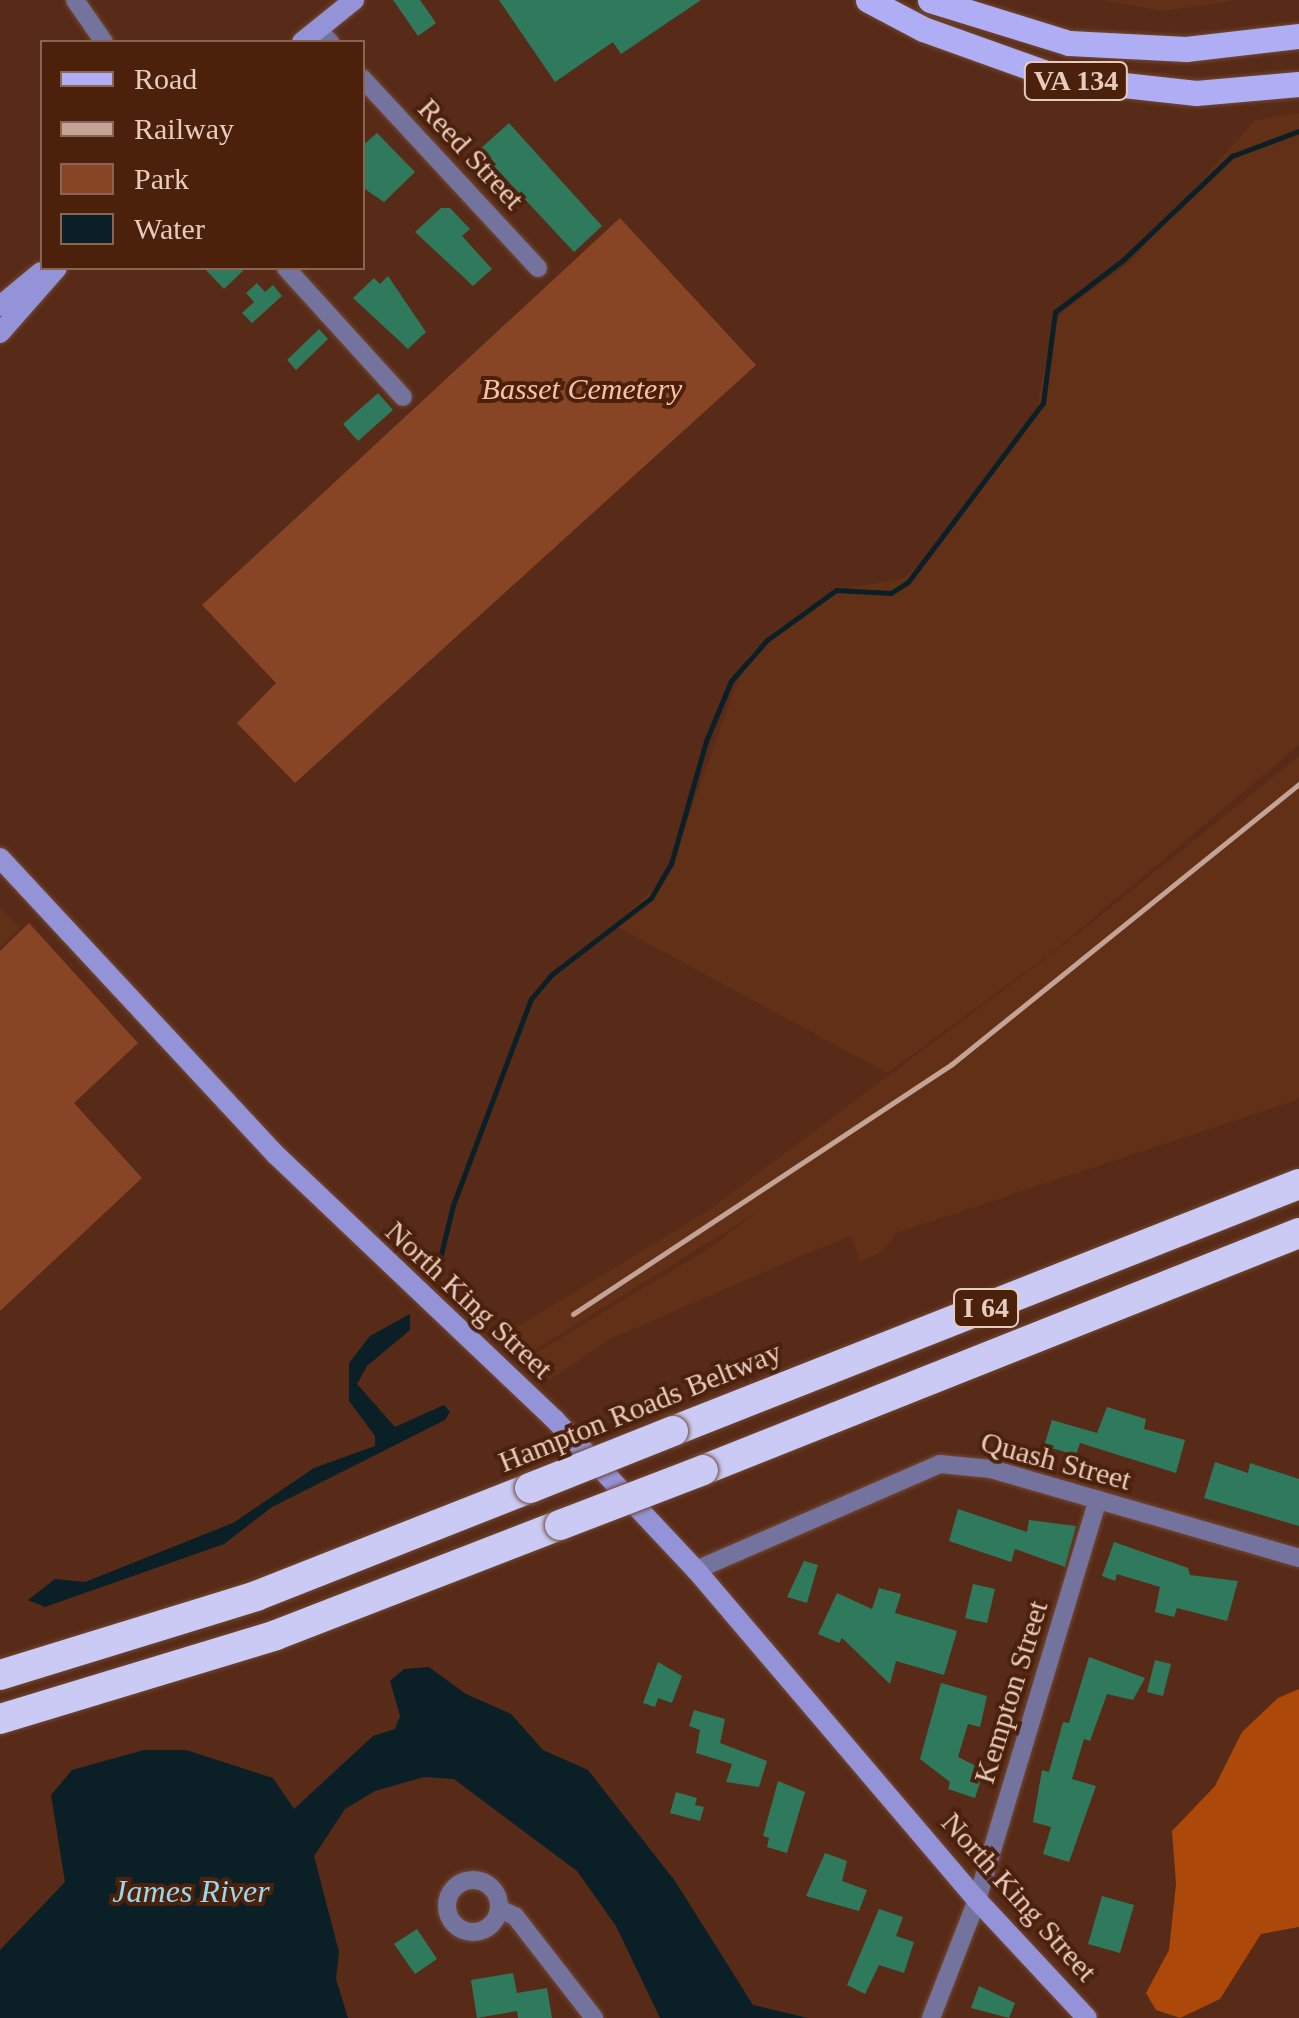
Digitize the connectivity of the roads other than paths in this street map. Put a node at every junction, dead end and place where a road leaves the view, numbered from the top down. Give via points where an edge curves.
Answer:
1 (76, 0) edge
2 (354, 0) edge
3 (868, 0) edge
4 (930, 0) edge
5 (1299, 36) edge
6 (317, 38) edge
7 (103, 40) edge
8 (365, 81) edge
9 (1299, 84) edge
10 (538, 268) dead end
11 (45, 270) edge
12 (54, 270) edge
13 (288, 270) edge
14 (0, 306) edge
15 (0, 333) edge
16 (402, 397) dead end
17 (0, 858) edge
18 (1299, 1184) edge
19 (1299, 1233) edge
20 (1098, 1500) junction
21 (1299, 1558) edge
22 (696, 1570) junction
23 (0, 1675) edge
24 (0, 1719) edge
25 (977, 1900) junction
26 (499, 1909) dead end
27 (594, 2018) edge
28 (931, 2018) edge
29 (1088, 2018) edge

1 - 7 street
2 - 6 main road
3 - 9 main road, VA 134 via 923,29 1060,78 1196,93
4 - 5 main road, VA 134 via 1007,28 1086,45 1186,49
8 - 10 street, Reed Street
11 - 14 main road
12 - 15 main road
13 - 16 street
17 - 22 main road, North King Street via 276,1155 555,1420
18 - 23 highway, Hampton Roads Beltway / I 64, bridge via 256,1596
19 - 24 highway, I 64, bridge via 258,1641
20 - 21 street, Quash Street
20 - 22 street, Quash Street via 991,1469 940,1464
20 - 25 street, Kempton Street
22 - 25 main road, North King Street
25 - 28 street, Kempton Street
25 - 29 main road, North King Street
26 - 27 street via 515,1916

